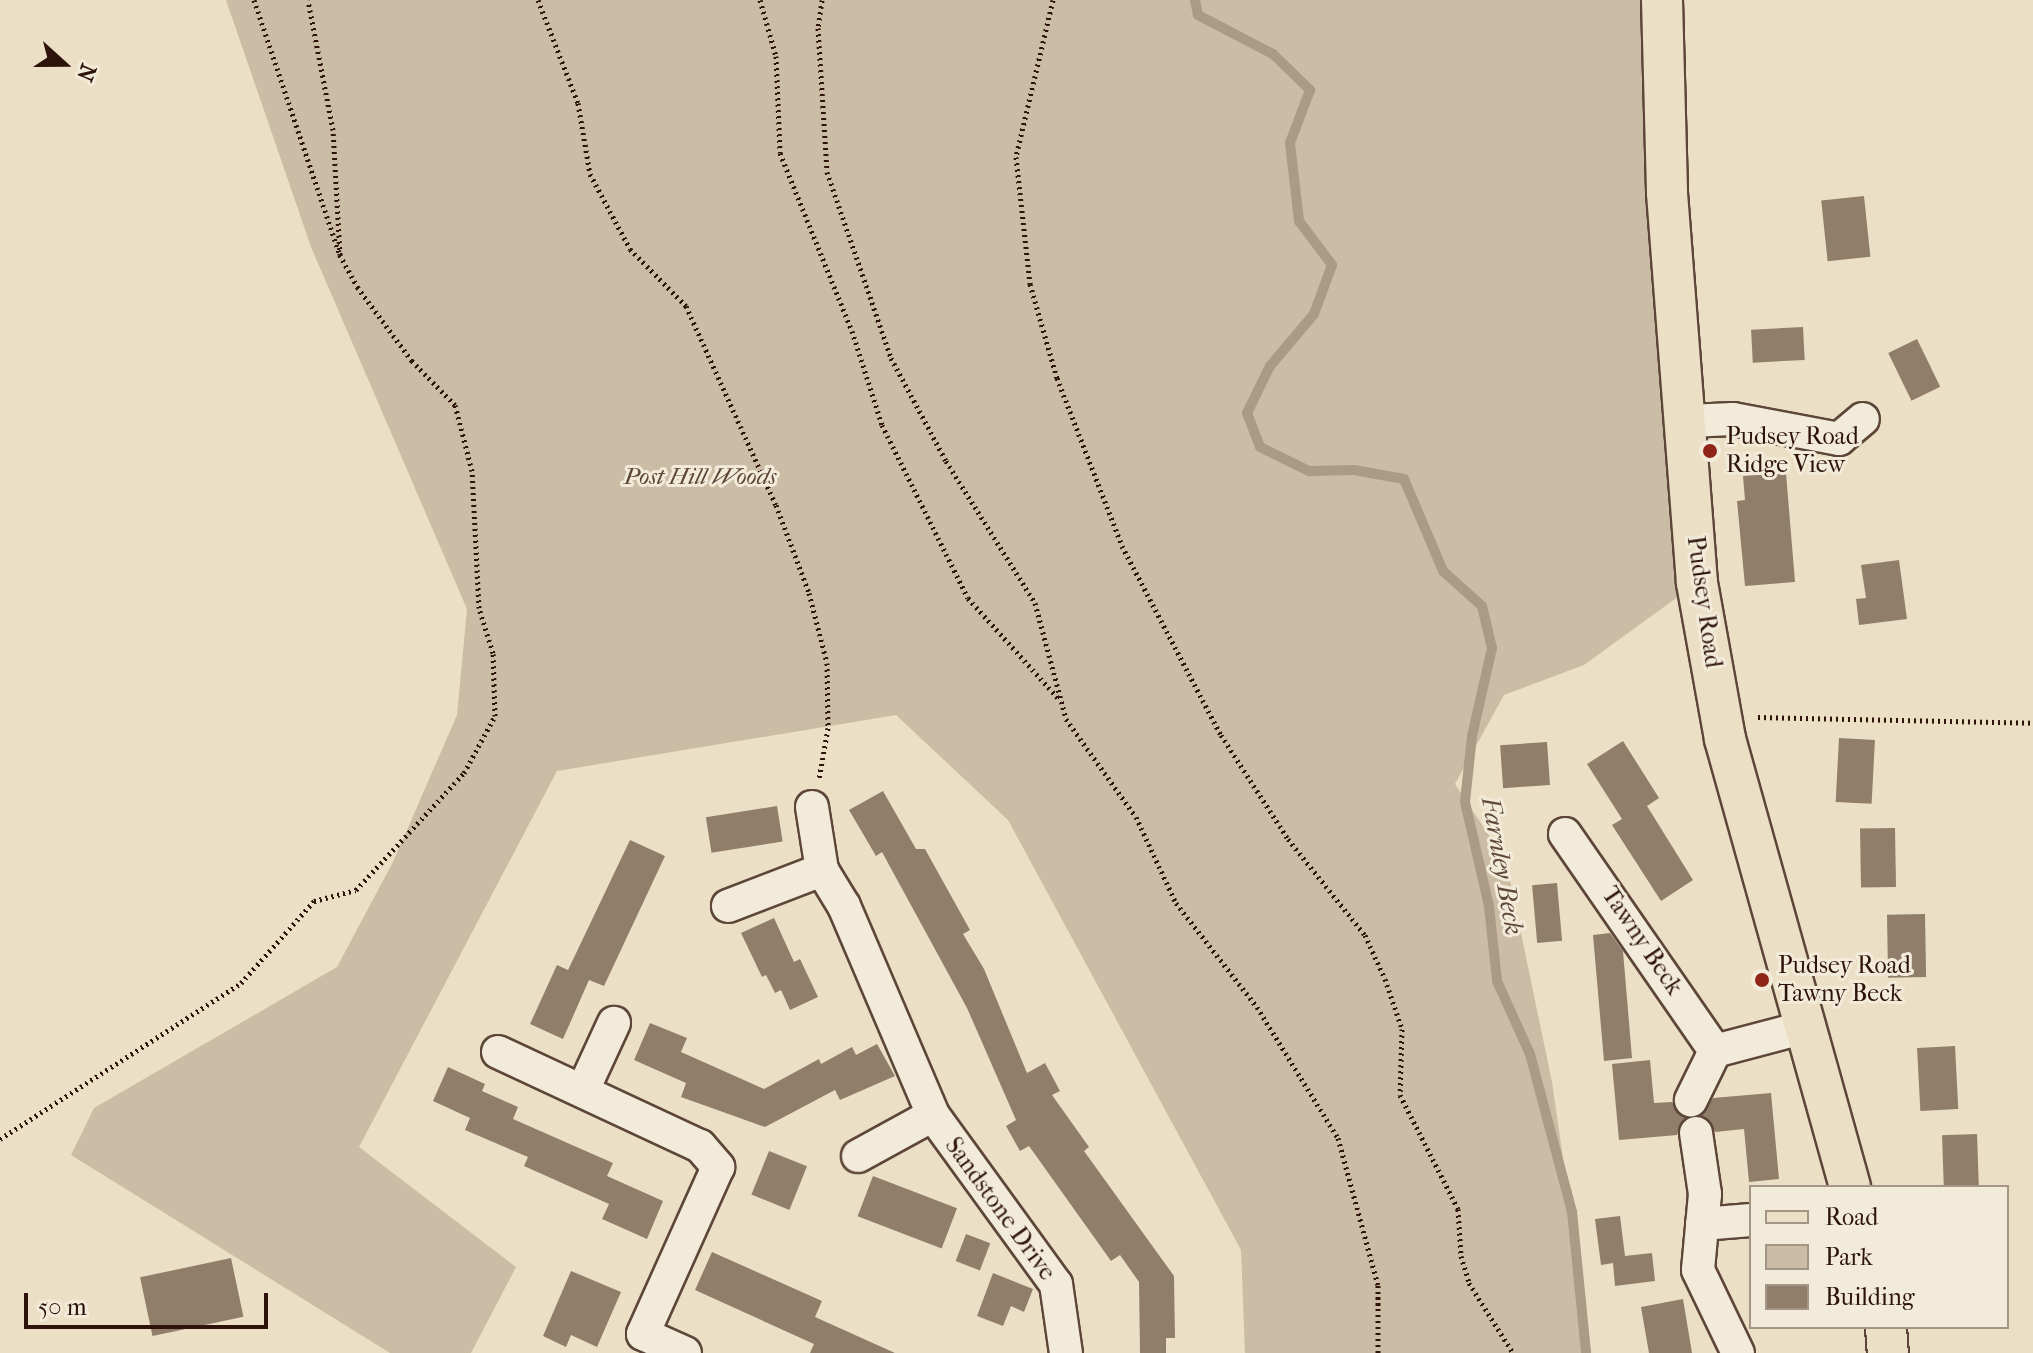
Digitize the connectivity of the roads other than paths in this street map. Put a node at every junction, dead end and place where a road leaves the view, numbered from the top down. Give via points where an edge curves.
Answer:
1 (1662, 0) edge
2 (1863, 419) dead end
3 (1688, 421) junction
4 (812, 807) road end
5 (1565, 834) dead end
6 (822, 870) junction
7 (728, 906) dead end
8 (614, 1023) dead end
9 (1806, 1027) junction
10 (1715, 1051) junction
11 (498, 1052) dead end
12 (583, 1090) junction
13 (1691, 1100) dead end
14 (933, 1115) junction
15 (1696, 1133) dead end
16 (858, 1156) dead end
17 (1849, 1185) edge
18 (1749, 1220) edge
19 (1702, 1224) junction
20 (1886, 1329) edge
21 (638, 1343) edge
22 (685, 1353) edge
23 (1066, 1353) edge
24 (1738, 1353) edge
25 (1888, 1353) edge

1 - 3 main road, Pudsey Road via 1667,193
2 - 3 street via 1839,439 1733,419
3 - 9 main road, Pudsey Road via 1697,583 1721,716
4 - 6 street, Sandstone Drive
5 - 10 street, Tawny Beck
6 - 7 street
6 - 14 street, Sandstone Drive via 844,906
8 - 12 street
9 - 10 street
9 - 17 main road, Pudsey Road
10 - 13 street
11 - 12 street
12 - 21 street via 700,1146 718,1167
14 - 16 street, Sandstone Drive
14 - 23 street, Sandstone Drive via 1056,1284
15 - 19 street via 1705,1194
18 - 19 street
19 - 24 street via 1698,1270
20 - 25 main road
21 - 22 street

